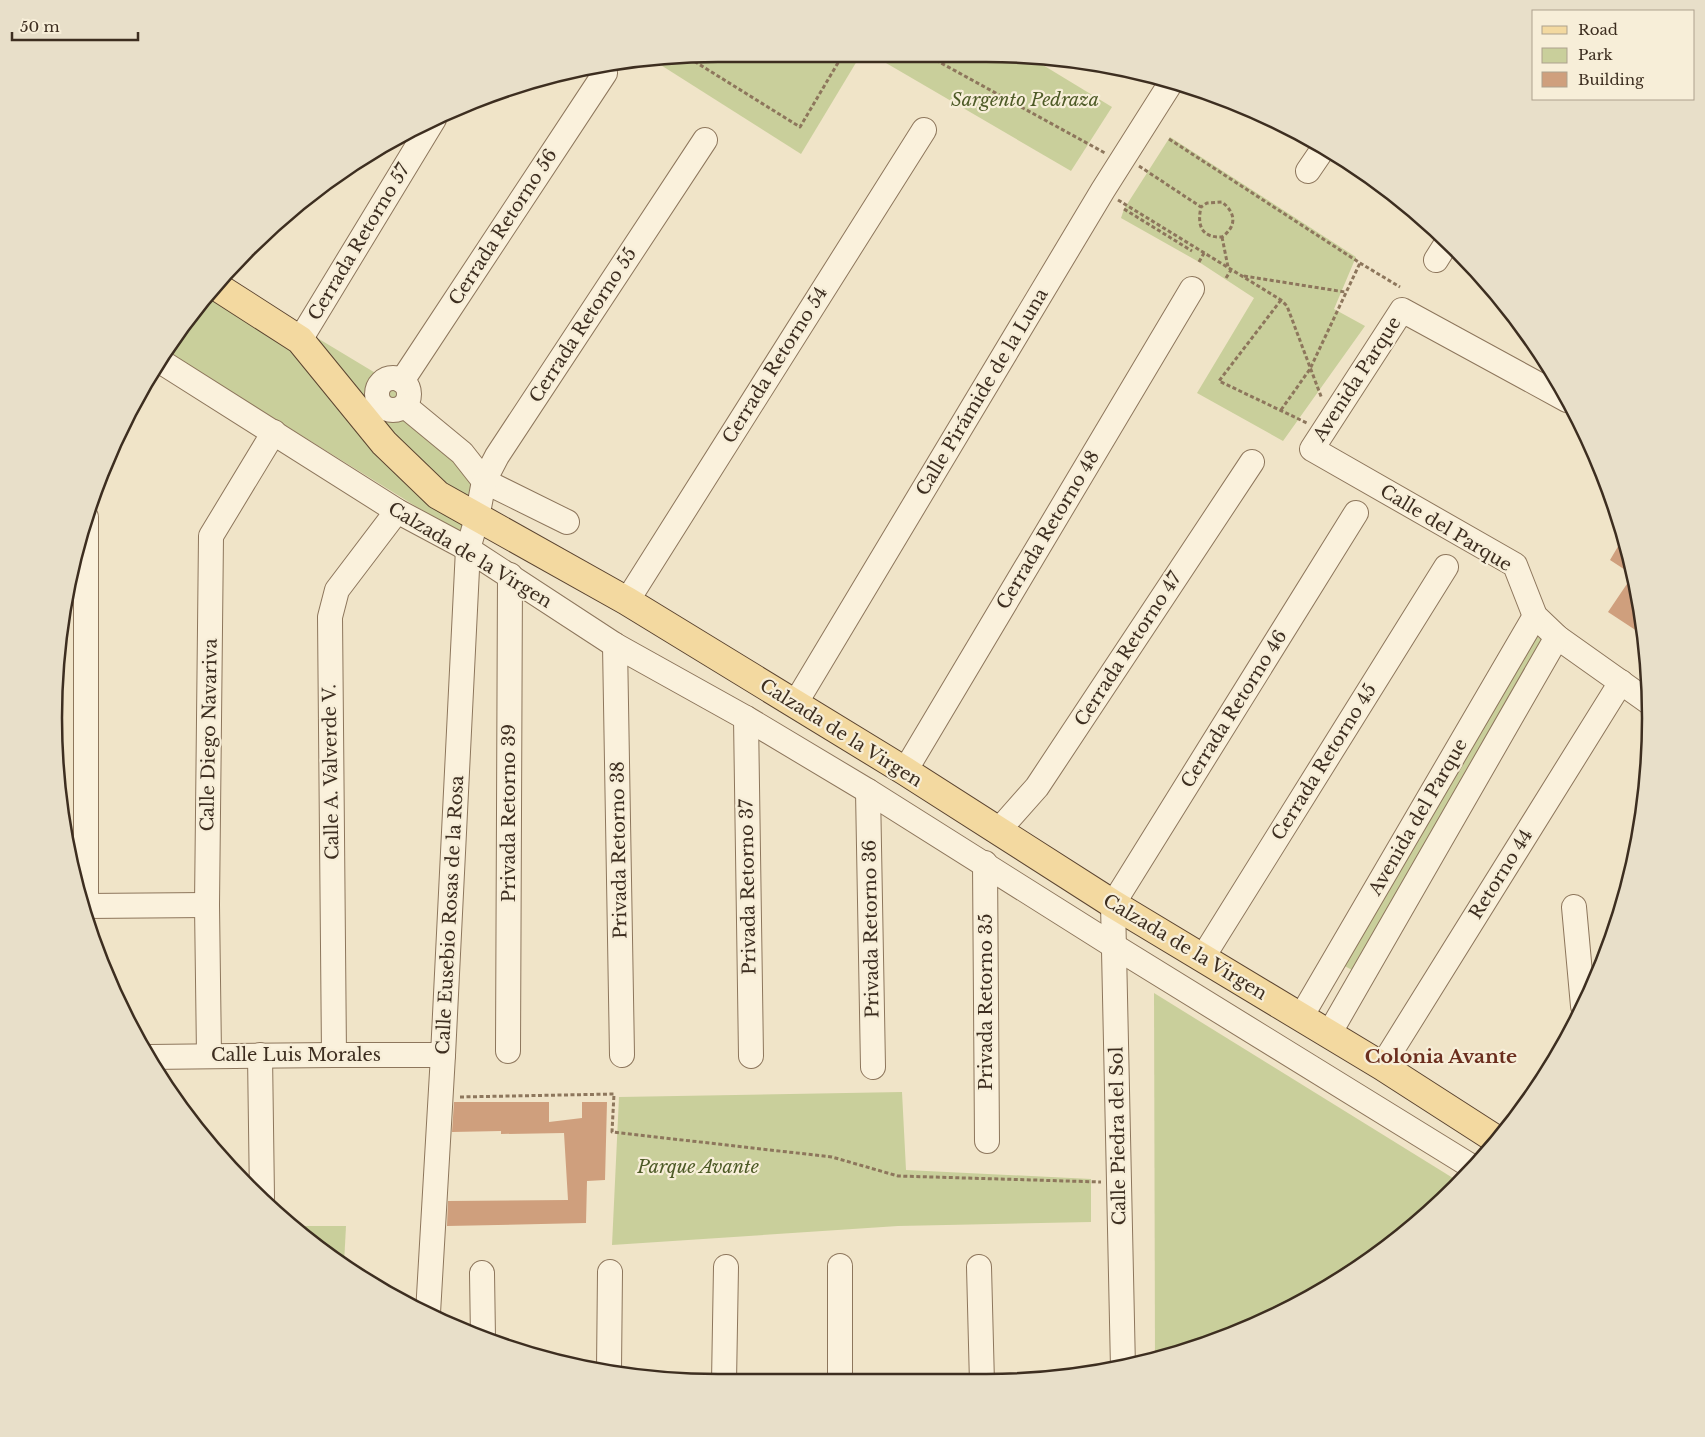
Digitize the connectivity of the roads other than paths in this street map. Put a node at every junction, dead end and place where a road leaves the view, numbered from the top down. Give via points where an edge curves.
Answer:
1 (605, 73) dead end
2 (1167, 88) edge
3 (924, 130) dead end
4 (427, 131) edge
5 (705, 140) dead end
6 (1320, 153) edge
7 (1308, 171) dead end
8 (1192, 289) dead end
9 (222, 290) edge
10 (300, 340) junction
11 (166, 365) edge
12 (1556, 393) edge
13 (274, 432) junction
14 (1322, 433) joint
15 (1252, 462) dead end
16 (484, 481) junction
17 (397, 511) junction
18 (1356, 513) dead end
19 (477, 518) junction
20 (567, 522) dead end
21 (86, 546) edge
22 (468, 549) junction
23 (1446, 567) dead end
24 (510, 575) junction
25 (627, 601) junction
26 (1535, 616) junction
27 (1557, 637) junction
28 (615, 645) junction
29 (1621, 682) junction
30 (1641, 697) edge
31 (795, 704) junction
32 (746, 718) junction
33 (905, 771) junction
34 (868, 790) junction
35 (998, 831) junction
36 (985, 864) junction
37 (86, 891) edge
38 (1113, 904) junction
39 (90, 905) edge
40 (208, 905) junction
41 (1574, 907) dead end
42 (1114, 946) junction
43 (1203, 957) junction
44 (1582, 994) edge
45 (1301, 1017) junction
46 (1329, 1034) junction
47 (508, 1051) dead end
48 (209, 1055) junction
49 (260, 1055) junction
50 (334, 1055) junction
51 (622, 1055) dead end
52 (443, 1056) junction
53 (751, 1056) dead end
54 (157, 1057) edge
55 (1382, 1066) junction
56 (873, 1067) dead end
57 (1492, 1137) edge
58 (987, 1141) dead end
59 (1467, 1164) edge
60 (262, 1189) edge
61 (726, 1266) dead end
62 (840, 1266) dead end
63 (979, 1267) dead end
64 (610, 1272) dead end
65 (482, 1273) dead end
66 (428, 1307) edge
67 (482, 1330) edge
68 (1123, 1360) edge
69 (609, 1365) edge
70 (724, 1374) edge
71 (840, 1374) edge
72 (982, 1374) edge

1 - 16 street, Cerrada Retorno 56 via 402,381 409,392 405,406 462,453
2 - 31 street, Calle Pirámide de la Luna
3 - 25 street, Cerrada Retorno 54
4 - 10 street, Cerrada Retorno 57
5 - 16 street, Cerrada Retorno 55 via 497,456
6 - 7 street
8 - 33 street, Cerrada Retorno 48
9 - 10 main road, Calzada de la Virgen
10 - 19 main road, Calzada de la Virgen via 384,443 438,495
11 - 13 street, Calzada de la Virgen
12 - 14 street, Avenida Parque via 1401,298
13 - 17 street, Calzada de la Virgen
13 - 40 street, Calle Diego Navariva via 211,536
14 - 26 street, Calle del Parque via 1515,565
15 - 35 street, Cerrada Retorno 47 via 1037,787
16 - 19 street, Cerrada Retorno 55
16 - 20 street
17 - 22 street, Calzada de la Virgen
17 - 50 street, Calle A. Valverde V. via 337,590 330,617
18 - 38 street, Cerrada Retorno 46
19 - 22 street, Calle Eusebio Rosas de la Rosa
19 - 25 main road, Calzada de la Virgen
21 - 37 street
22 - 24 street, Calzada de la Virgen
22 - 52 street, Calle Eusebio Rosas de la Rosa
23 - 43 street, Cerrada Retorno 45
24 - 28 street, Calzada de la Virgen
24 - 47 street, Privada Retorno 39
25 - 31 main road, Calzada de la Virgen
26 - 27 street, Calle del Parque
26 - 45 street, Avenida del Parque
27 - 29 street, Calle del Parque
27 - 46 street, Avenida del Parque
28 - 32 street, Calzada de la Virgen
28 - 51 street, Privada Retorno 38
29 - 30 street, Calle del Parque
29 - 55 street, Retorno 44
31 - 33 main road, Calzada de la Virgen
32 - 34 street, Calzada de la Virgen
32 - 53 street, Privada Retorno 37
33 - 35 main road, Calzada de la Virgen
34 - 36 street, Calzada de la Virgen
34 - 56 street, Privada Retorno 36
35 - 38 main road, Calzada de la Virgen
36 - 42 street, Calzada de la Virgen
36 - 58 street, Privada Retorno 35
38 - 42 street, Calle Piedra del Sol
38 - 43 main road, Calzada de la Virgen
39 - 40 street
40 - 48 street, Calle Diego Navariva
41 - 44 street
42 - 59 street, Calzada de la Virgen
42 - 68 street, Calle Piedra del Sol
43 - 45 main road, Calzada de la Virgen
45 - 46 main road, Calzada de la Virgen
46 - 55 main road, Calzada de la Virgen
48 - 49 street, Calle Luis Morales
48 - 54 street, Calle Luis Morales
49 - 50 street, Calle Luis Morales
49 - 60 street
50 - 52 street, Calle Luis Morales
52 - 66 street, Calle Eusebio Rosas de la Rosa
55 - 57 main road, Calzada de la Virgen
61 - 70 street
62 - 71 street
63 - 72 street
64 - 69 street
65 - 67 street

